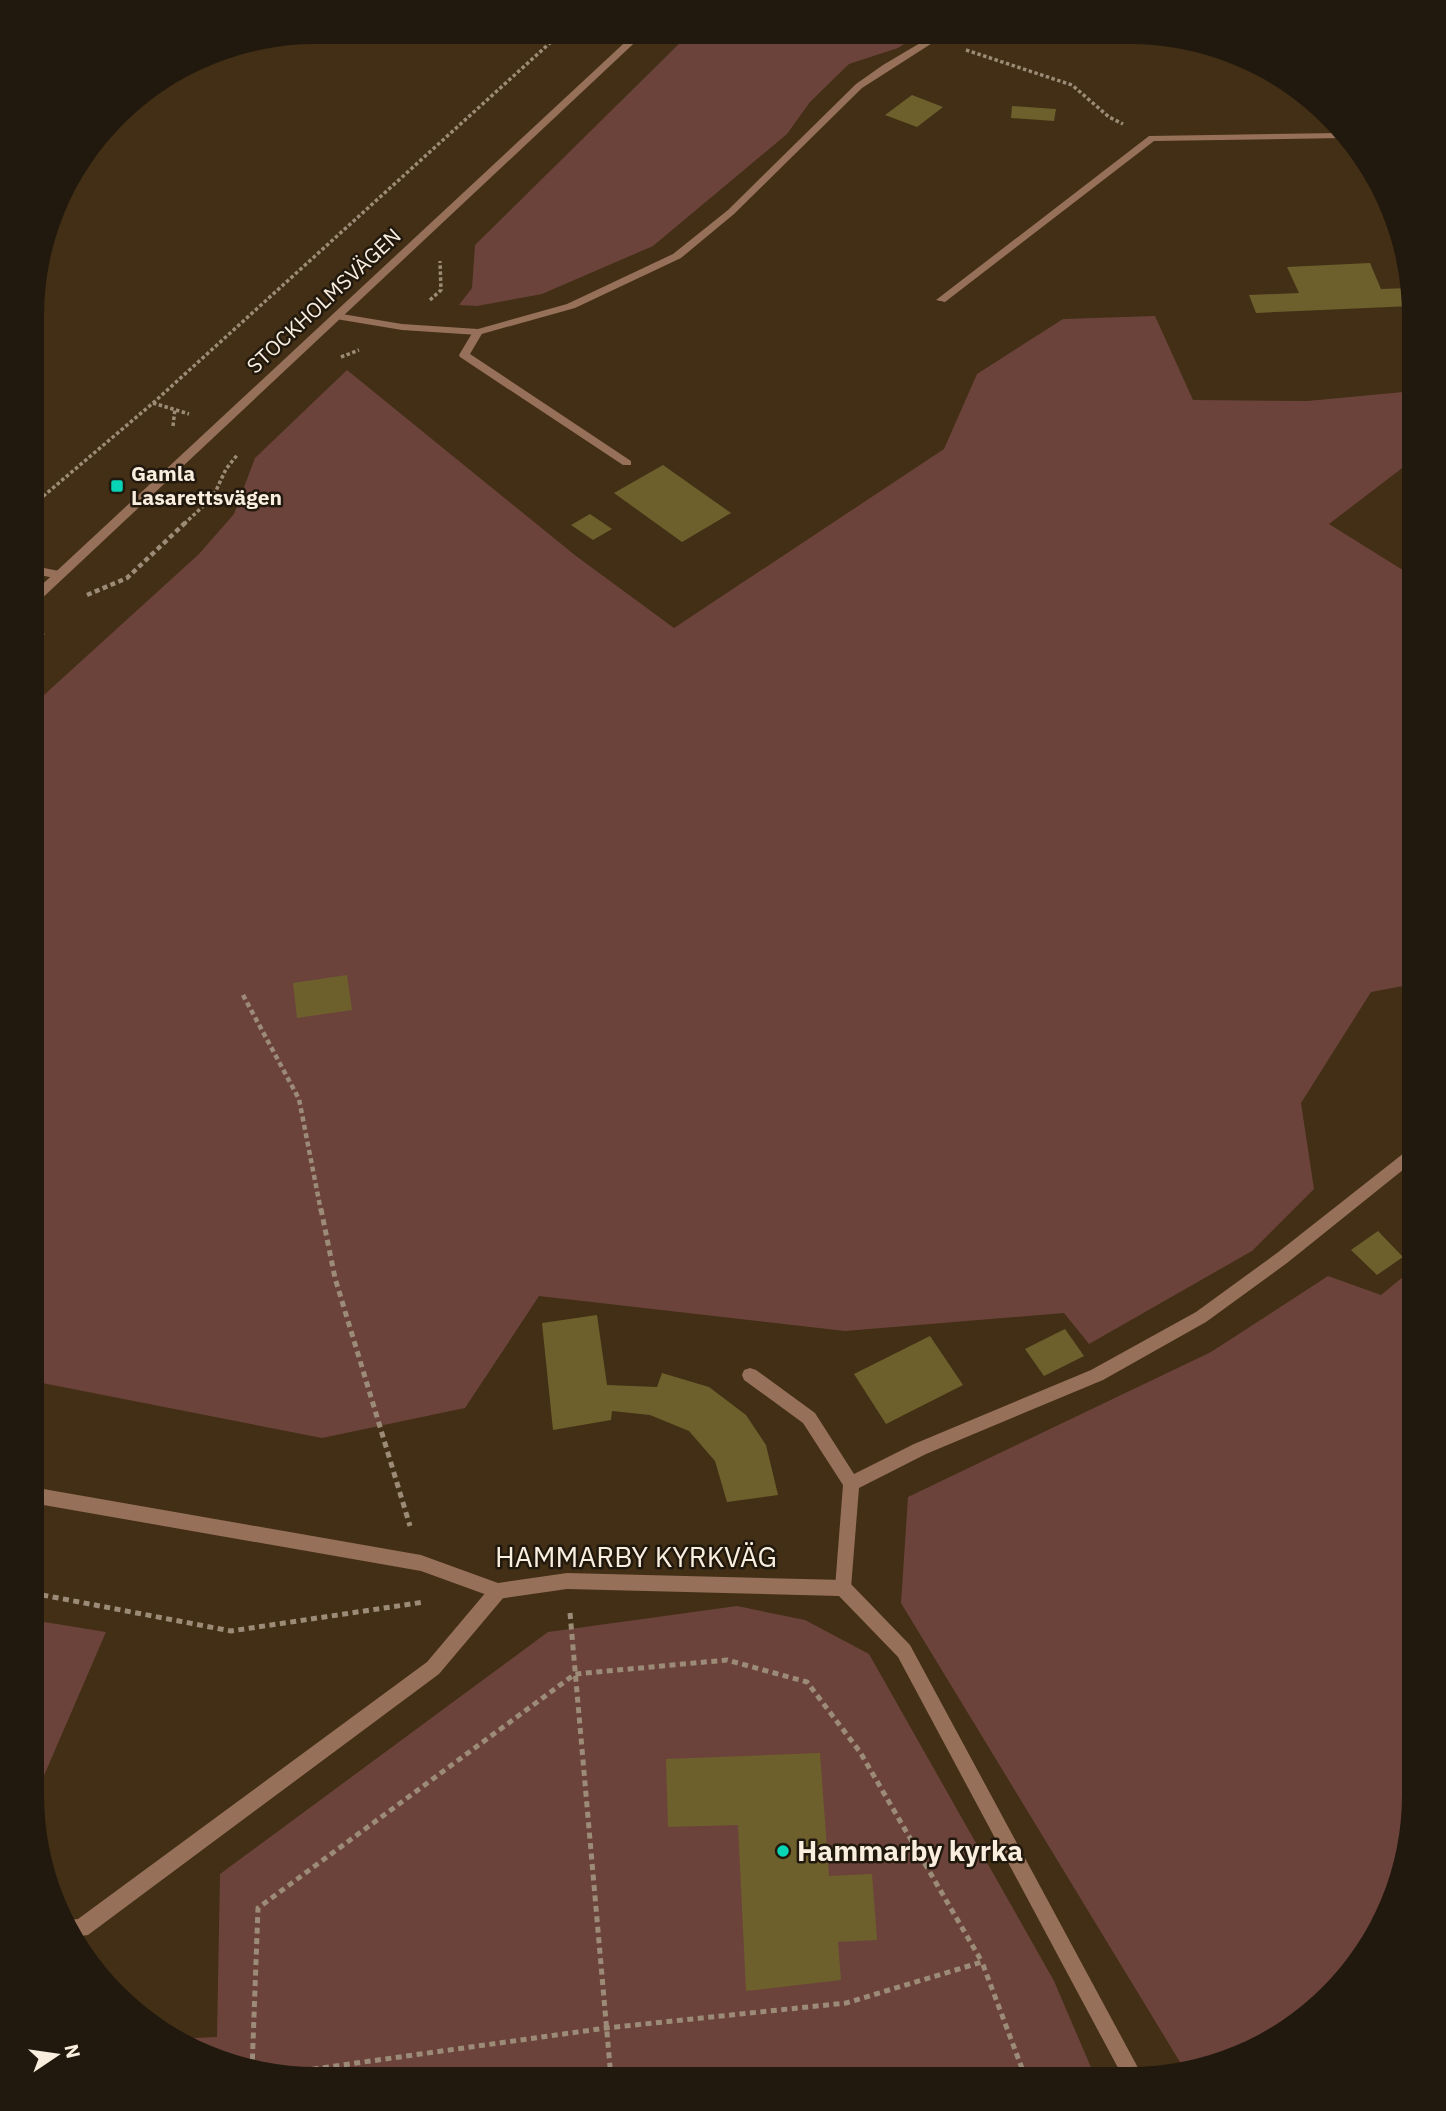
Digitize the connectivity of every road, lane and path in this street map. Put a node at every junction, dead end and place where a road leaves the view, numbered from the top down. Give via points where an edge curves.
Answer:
1 (549, 44) edge
2 (629, 44) edge
3 (925, 44) edge
4 (964, 50) dead end
5 (1335, 136) edge
6 (1152, 138) junction
7 (941, 300) dead end
8 (336, 316) junction
9 (402, 327) junction
10 (478, 332) junction
11 (339, 359) dead end
12 (240, 452) dead end
13 (627, 463) dead end
14 (44, 495) edge
15 (44, 572) edge
16 (60, 575) junction
17 (44, 590) edge
18 (81, 598) dead end
19 (52, 624) dead end
20 (44, 631) edge
21 (243, 995) dead end
22 (1402, 1163) edge
23 (750, 1375) dead end
24 (851, 1484) junction
25 (44, 1497) edge
26 (421, 1563) junction
27 (567, 1581) junction
28 (843, 1588) junction
29 (498, 1591) junction
30 (44, 1595) edge
31 (431, 1601) dead end
32 (575, 1674) junction
33 (78, 1928) edge
34 (982, 1962) junction
35 (606, 2028) junction
36 (252, 2060) edge
37 (328, 2067) edge
38 (610, 2067) edge
39 (1021, 2067) edge
40 (1128, 2067) edge

1 - 14 path
2 - 8 street, STOCKHOLMSVÄGEN
3 - 10 street via 859,86 731,212 677,256 571,306
4 - 6 path via 1072,85 1109,117
5 - 6 street
6 - 7 street
8 - 9 street
8 - 16 street, STOCKHOLMSVÄGEN
9 - 10 street
9 - 11 path via 383,344
10 - 13 street via 464,355
12 - 18 path via 213,497 127,578
15 - 16 street
16 - 17 street, STOCKHOLMSVÄGEN
19 - 20 path
21 - 26 path via 299,1100 335,1278
22 - 24 street via 1201,1317 1097,1374
23 - 24 street via 809,1418
24 - 28 street
25 - 26 street, HAMMARBY KYRKVÄG
26 - 29 street, HAMMARBY KYRKVÄG
27 - 28 street, HAMMARBY KYRKVÄG
27 - 29 street, HAMMARBY KYRKVÄG
27 - 32 path
28 - 40 street via 904,1651
29 - 33 street via 433,1668
30 - 31 path via 231,1631
32 - 34 path via 727,1660 807,1682 860,1752
32 - 35 path
32 - 36 path via 258,1908
34 - 35 path via 846,2003
34 - 39 path
35 - 37 path
35 - 38 path

